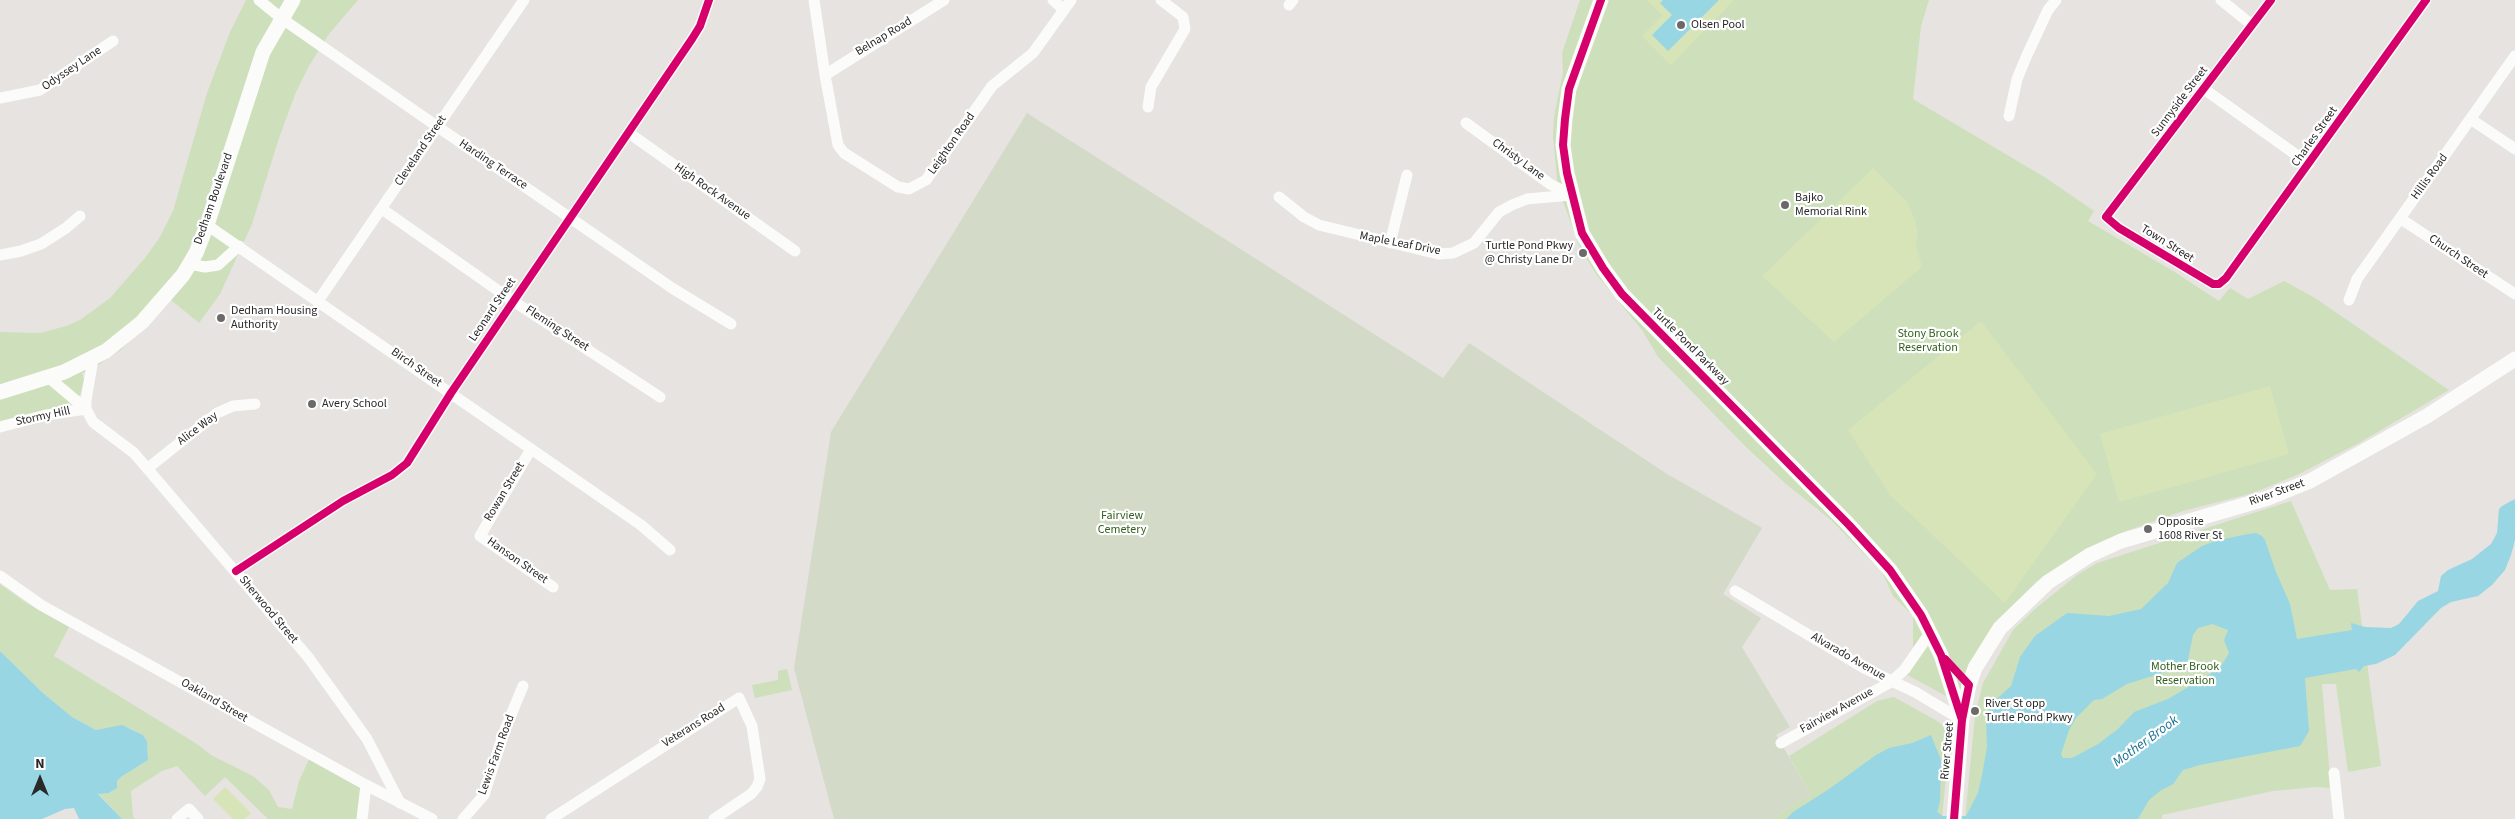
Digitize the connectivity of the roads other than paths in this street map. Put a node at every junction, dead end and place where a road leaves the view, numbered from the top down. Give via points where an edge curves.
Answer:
1 (259, 0) edge
2 (293, 0) edge
3 (524, 0) edge
4 (708, 0) edge
5 (814, 0) edge
6 (944, 0) edge
7 (1053, 0) edge
8 (1071, 0) edge
9 (1161, 0) edge
10 (1601, 0) edge
11 (2056, 0) edge
12 (2221, 0) edge
13 (2271, 0) edge
14 (2426, 0) edge
15 (1064, 10) junction
16 (281, 18) junction
17 (2252, 25) junction
18 (113, 41) dead end
19 (2515, 56) edge
20 (825, 74) junction
21 (2204, 89) junction
22 (0, 98) edge
23 (1148, 106) dead end
24 (2009, 116) dead end
25 (2472, 120) junction
26 (1466, 123) dead end
27 (438, 127) junction
28 (629, 133) junction
29 (2515, 148) edge
30 (2309, 164) junction
31 (1407, 174) dead end
32 (1571, 195) junction
33 (1279, 197) dead end
34 (382, 209) junction
35 (80, 216) dead end
36 (2106, 217) joint
37 (570, 218) junction
38 (2401, 219) junction
39 (208, 225) junction
40 (1390, 243) junction
41 (239, 246) junction
42 (795, 251) dead end
43 (0, 255) edge
44 (190, 264) junction
45 (2219, 284) joint
46 (2515, 294) edge
47 (2349, 300) dead end
48 (318, 301) junction
49 (513, 301) junction
50 (731, 324) dead end
51 (93, 359) junction
52 (2515, 359) edge
53 (48, 377) junction
54 (0, 392) edge
55 (451, 392) junction
56 (660, 397) dead end
57 (255, 404) dead end
58 (86, 409) junction
59 (0, 427) edge
60 (531, 449) junction
61 (148, 468) junction
62 (480, 536) joint
63 (670, 550) dead end
64 (236, 572) junction
65 (0, 576) edge
66 (553, 587) dead end
67 (1735, 590) dead end
68 (1930, 633) junction
69 (1942, 656) junction
70 (1891, 682) junction
71 (1969, 685) junction
72 (523, 686) dead end
73 (1962, 720) junction
74 (1781, 743) dead end
75 (2334, 773) dead end
76 (366, 785) junction
77 (400, 802) junction
78 (1954, 815) edge
79 (177, 819) edge
80 (198, 819) edge
81 (362, 819) edge
82 (432, 819) edge
83 (463, 819) edge
84 (551, 819) edge
85 (714, 819) edge
86 (2339, 819) edge

1 - 16 street, Harding Terrace
2 - 16 main road, Dedham Boulevard
3 - 27 street, Cleveland Street
4 - 28 street, Leonard Street via 700,26
5 - 20 street, Leighton Road
6 - 20 street, Belnap Road
7 - 15 street
8 - 15 street
9 - 23 street via 1183,17 1185,29 1152,87
10 - 32 main road, Turtle Pond Parkway via 1569,89 1564,146
11 - 24 street via 2048,10 2017,79
12 - 17 street
13 - 17 street, Sunnyside Street
14 - 30 street, Charles Street
15 - 20 street, Leighton Road via 1033,53 992,86 926,180 909,189 898,187 844,153 835,135
16 - 27 street, Harding Terrace
16 - 39 main road, Dedham Boulevard via 258,64
17 - 21 street, Sunnyside Street
18 - 22 street, Odyssey Lane via 40,90
19 - 25 street, Hillis Road
21 - 30 street
21 - 36 street, Sunnyside Street
25 - 29 street
25 - 38 street, Hillis Road
26 - 32 street, Christy Lane via 1550,184
27 - 34 street, Cleveland Street
27 - 37 street, Harding Terrace
28 - 37 street, Leonard Street
28 - 42 street, High Rock Avenue
30 - 45 street, Charles Street
31 - 40 street
32 - 40 street, Maple Leaf Drive via 1527,199 1512,205 1499,212 1474,243 1453,253 1438,254
32 - 68 main road, Turtle Pond Parkway via 1582,233 1613,283 1878,556 1904,588
33 - 40 street, Maple Leaf Drive via 1304,217 1319,224
34 - 48 street, Cleveland Street
34 - 49 street, Fleming Street
35 - 43 street via 41,244
36 - 45 street, Town Street via 2202,279
37 - 49 street, Leonard Street
37 - 50 street, Harding Terrace
38 - 46 street, Church Street
38 - 47 street, Hillis Road via 2357,279
39 - 41 street, Birch Street
39 - 44 main road, Dedham Boulevard
41 - 44 street via 218,265 205,268
41 - 48 street, Birch Street
44 - 51 main road, Dedham Boulevard via 142,322 120,342
48 - 55 street, Birch Street
49 - 55 street, Leonard Street
49 - 56 street, Fleming Street
51 - 53 main road, Dedham Boulevard
51 - 58 street
52 - 71 main road, River Street via 2410,426 2295,487 2121,541 2076,563 2048,582 2000,628 1982,654
53 - 54 main road, Dedham Boulevard
53 - 58 street, Sherwood Street
55 - 60 street, Birch Street
55 - 64 street, Leonard Street via 400,470 343,501
57 - 61 street, Alice Way via 233,406 217,413
58 - 59 street, Stormy Hill
58 - 61 street, Sherwood Street via 93,422 126,445
60 - 62 street, Rowan Street
60 - 63 street, Birch Street via 641,525
61 - 64 street, Sherwood Street
62 - 66 street, Hanson Street
64 - 77 street, Sherwood Street via 308,657 354,720 379,758
65 - 76 street, Oakland Street via 41,605
67 - 70 street, Alvarado Avenue
68 - 69 main road, Turtle Pond Parkway
68 - 70 street, Fairview Avenue via 1905,669
69 - 71 main road, Turtle Pond Parkway
69 - 73 main road, Turtle Pond Parkway
70 - 73 street, Alvarado Avenue
70 - 74 street, Fairview Avenue
71 - 73 main road, River Street
72 - 83 street, Lewis Farm Road via 484,795
73 - 78 main road, River Street
75 - 86 street
76 - 77 street, Oakland Street
76 - 81 street
77 - 82 street, Oakland Street
79 - 80 street via 189,809
84 - 85 street, Veterans Road via 739,698 752,726 760,779 751,794

